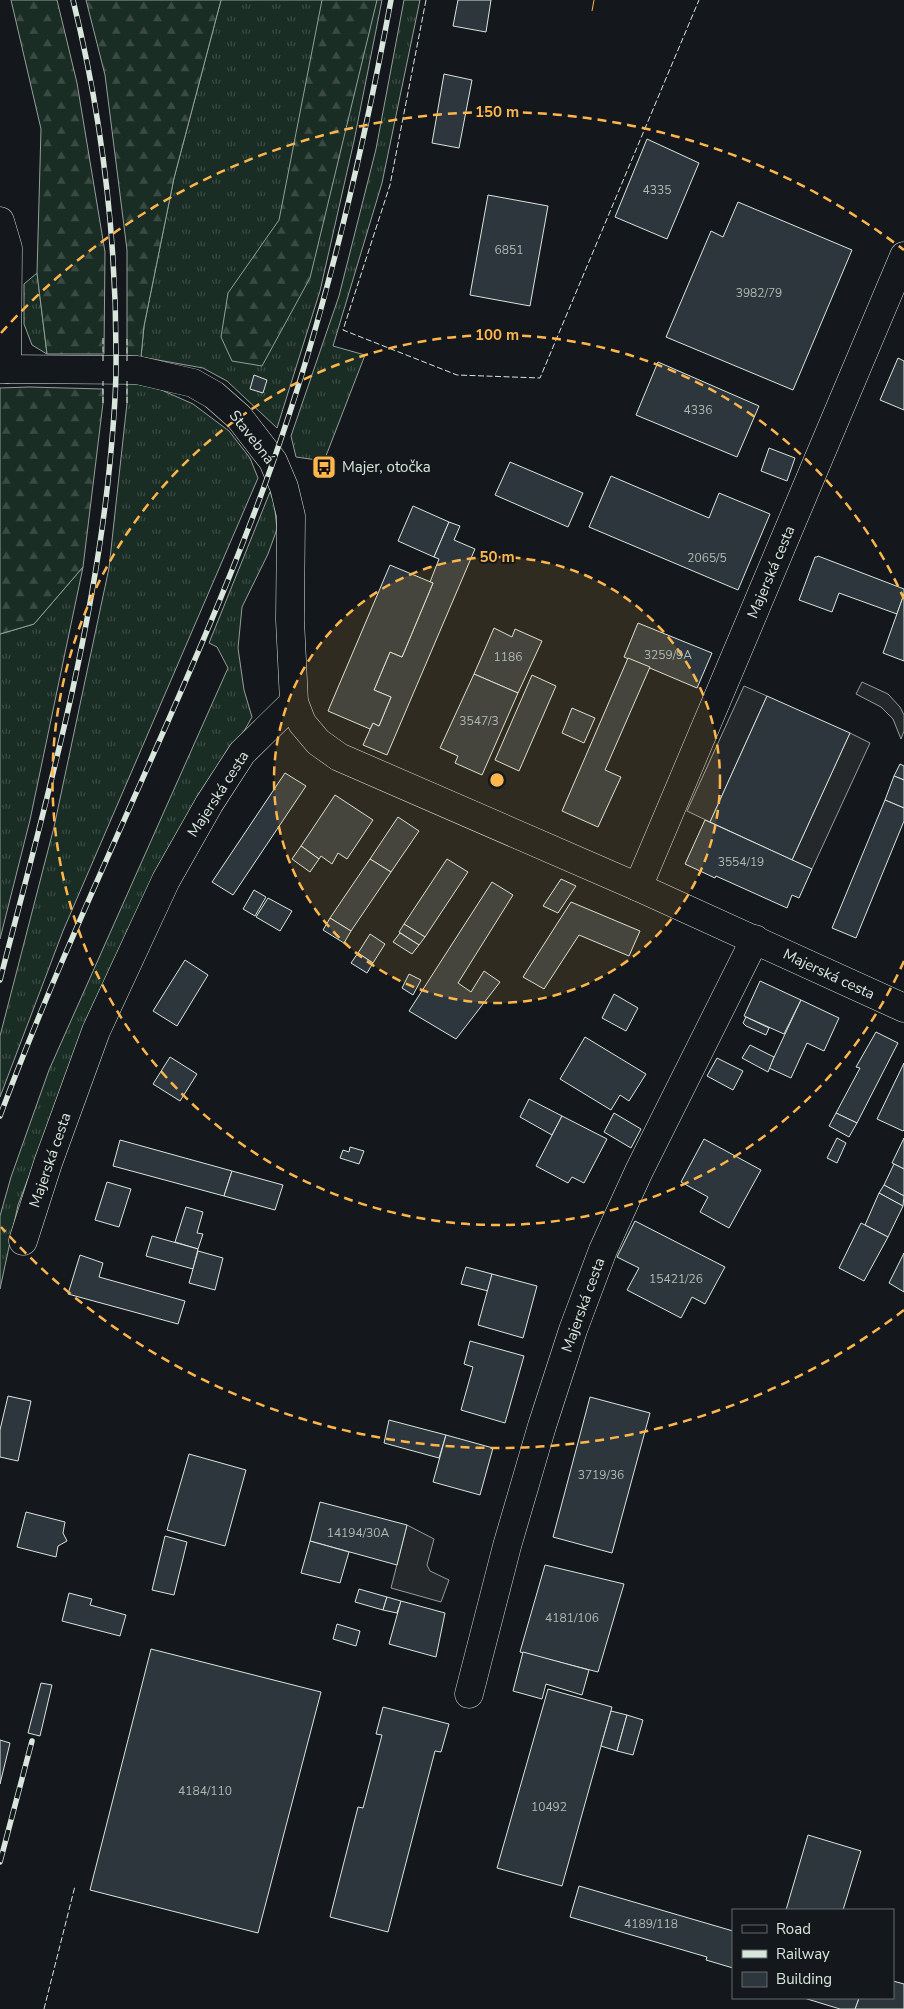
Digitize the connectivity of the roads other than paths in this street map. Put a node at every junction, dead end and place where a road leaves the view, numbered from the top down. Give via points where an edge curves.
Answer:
1 (0, 221) edge
2 (904, 256) edge
3 (4, 369) edge
4 (294, 702) junction
5 (638, 887) junction
6 (755, 939) junction
7 (904, 1008) edge
8 (22, 1241) dead end
9 (469, 1694) dead end

1 - 3 street via 8,248
2 - 5 street, Majerská cesta
3 - 4 street, Stavebná via 137,370 193,383 214,395 239,417 273,461 292,516 290,620
4 - 5 street, Majerská cesta via 302,723 318,742 339,757
4 - 8 street, Majerská cesta via 242,753 208,804 166,880 96,1031
5 - 6 street, Majerská cesta
6 - 7 street, Majerská cesta
6 - 9 street, Majerská cesta via 639,1171 600,1258 542,1426

